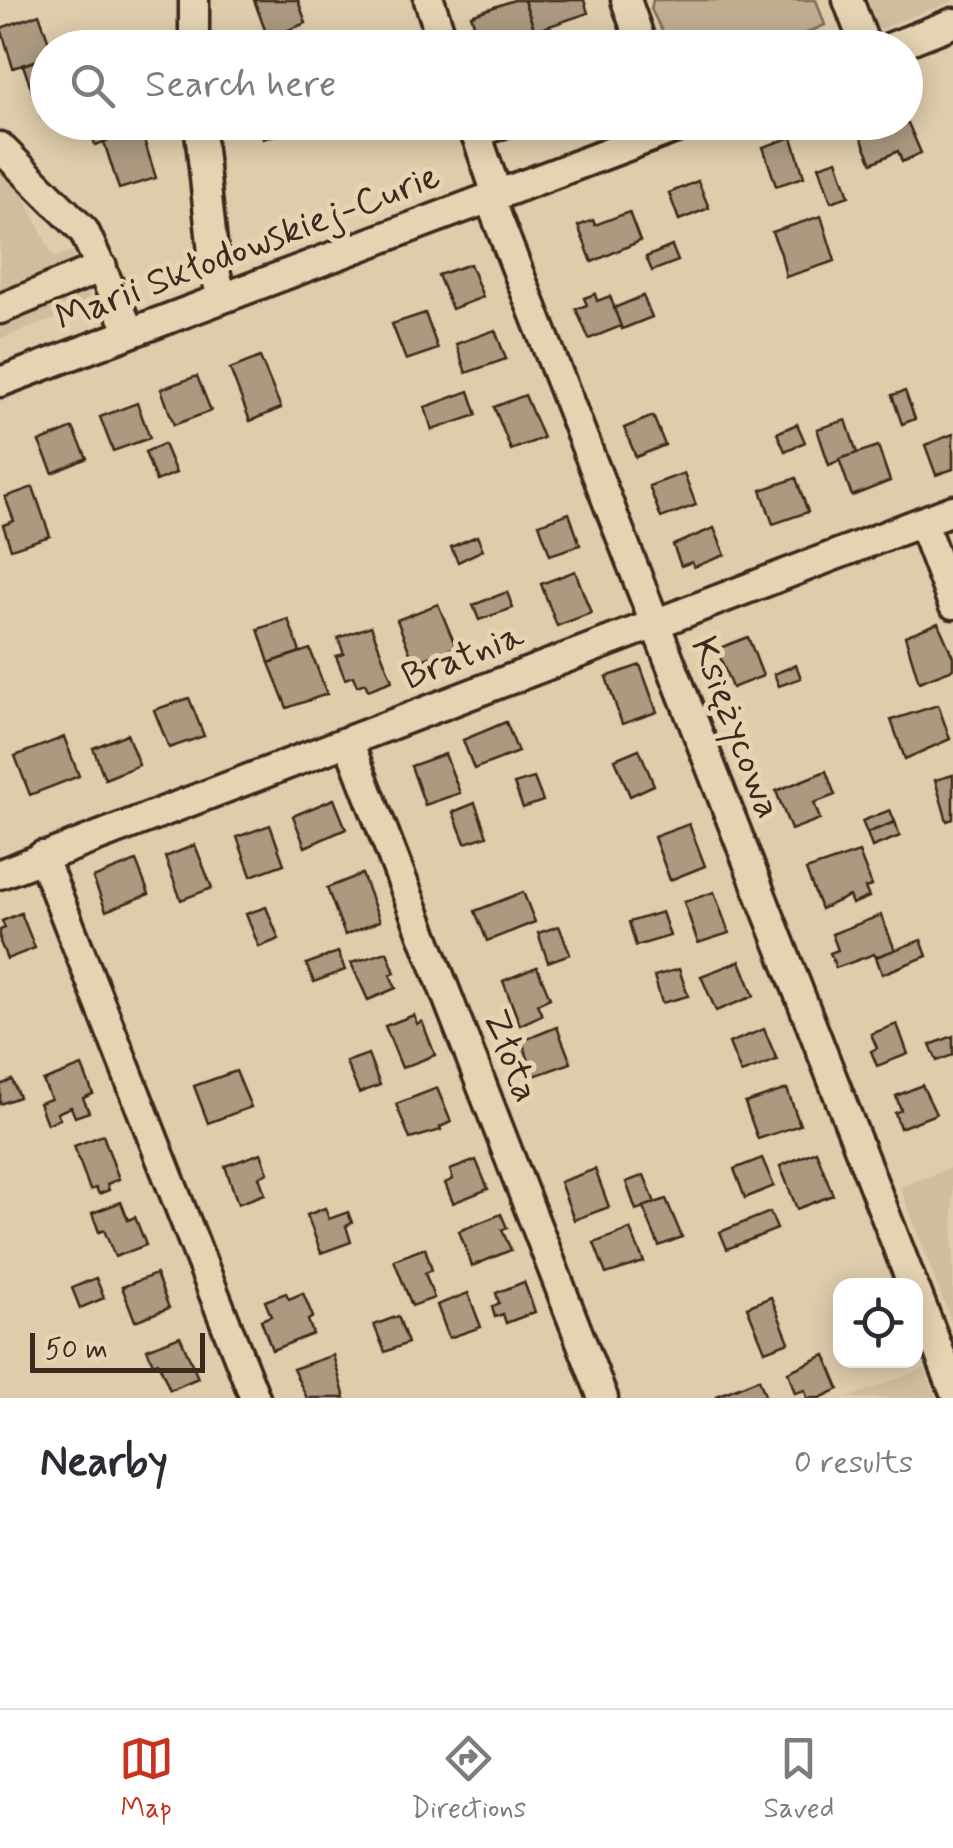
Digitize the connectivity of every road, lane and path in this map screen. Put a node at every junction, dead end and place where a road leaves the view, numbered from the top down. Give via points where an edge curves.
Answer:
1 (194, 0) edge
2 (429, 0) edge
3 (626, 0) edge
4 (848, 0) edge
5 (953, 23) edge
6 (194, 30) edge
7 (440, 30) edge
8 (637, 30) edge
9 (859, 30) edge
10 (923, 35) edge
11 (201, 140) edge
12 (477, 140) edge
13 (639, 140) edge
14 (0, 147) edge
15 (493, 196) junction
16 (102, 266) junction
17 (222, 298) junction
18 (0, 308) edge
19 (130, 332) junction
20 (0, 382) edge
21 (953, 510) edge
22 (922, 522) junction
23 (953, 604) edge
24 (654, 624) junction
25 (348, 741) junction
26 (42, 856) junction
27 (0, 874) edge
28 (910, 1278) edge
29 (923, 1312) edge
30 (953, 1388) edge
31 (256, 1398) edge
32 (602, 1398) edge

1 - 6 street
2 - 7 street
3 - 8 street
4 - 9 street
5 - 10 street
11 - 17 street
12 - 15 street, Księżycowa
13 - 15 street, Marii Skłodowskiej-Curie
14 - 16 street via 76,222
15 - 17 street, Marii Skłodowskiej-Curie
15 - 24 street, Księżycowa
16 - 18 street
16 - 19 street
17 - 19 street, Marii Skłodowskiej-Curie
19 - 20 street, Marii Skłodowskiej-Curie
21 - 22 street, Bratnia
22 - 23 street
22 - 24 street, Bratnia
24 - 25 street, Bratnia
24 - 28 street, Księżycowa
25 - 26 street, Bratnia
25 - 32 street, Złota
26 - 27 street, Bratnia
26 - 31 street
29 - 30 street, Księżycowa

